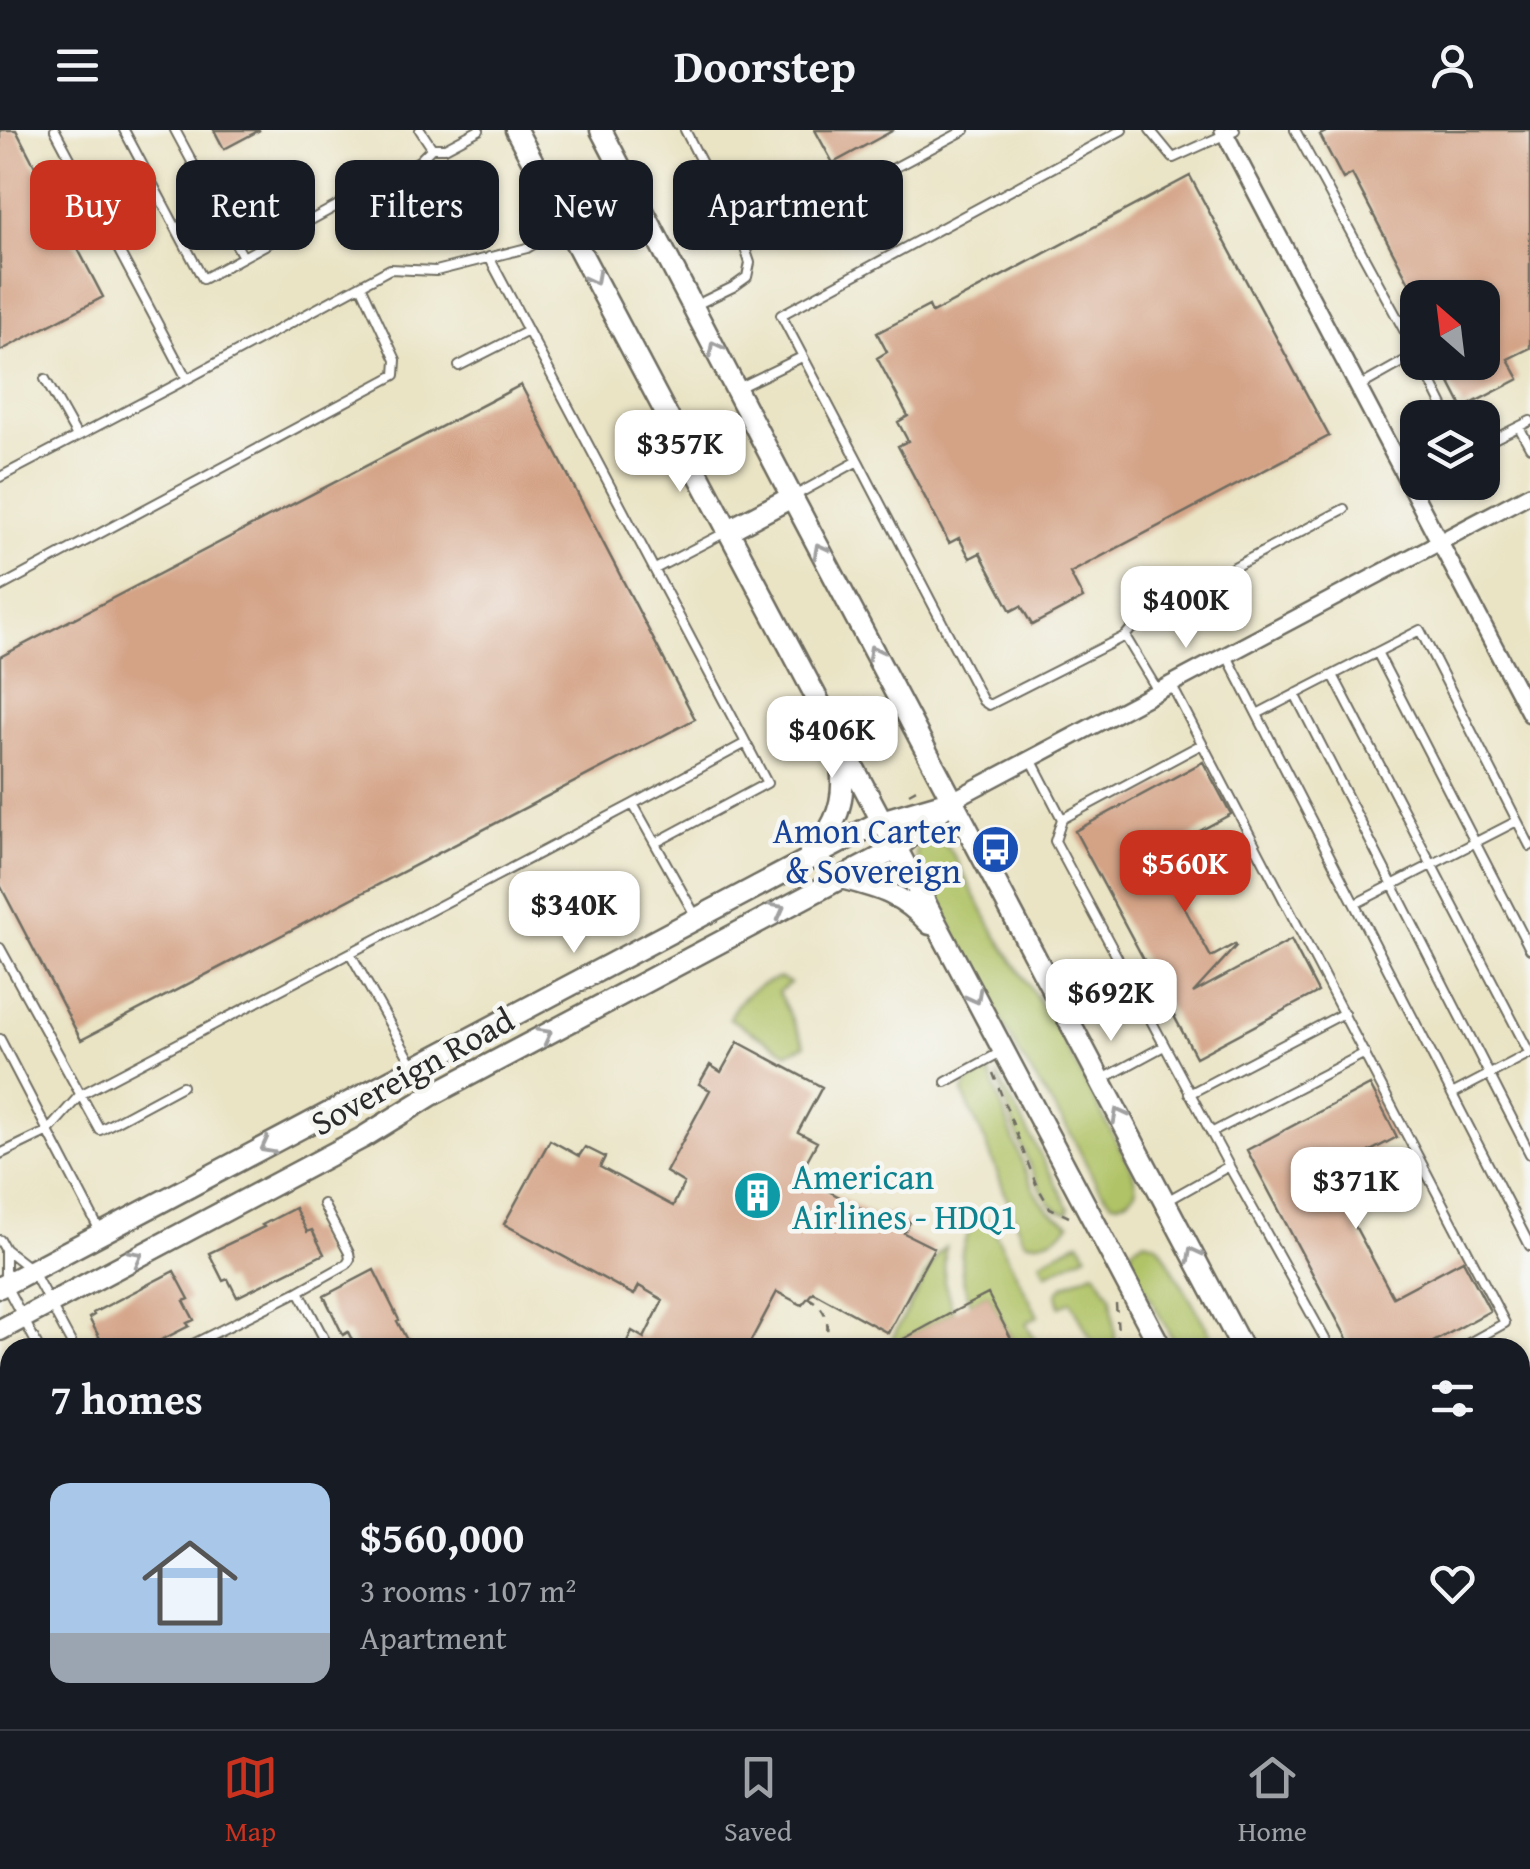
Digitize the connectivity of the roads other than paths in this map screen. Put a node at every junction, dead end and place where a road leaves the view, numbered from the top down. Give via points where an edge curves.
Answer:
1 (55, 130) edge
2 (124, 130) edge
3 (175, 130) edge
4 (420, 130) edge
5 (479, 130) edge
6 (516, 130) edge
7 (600, 130) edge
8 (685, 130) edge
9 (964, 130) edge
10 (1122, 130) edge
11 (1150, 130) edge
12 (1295, 130) edge
13 (1228, 132) edge
14 (432, 148) junction
15 (532, 160) edge
16 (616, 160) edge
17 (700, 160) edge
18 (903, 163) edge
19 (653, 230) edge
20 (519, 250) edge
21 (580, 250) edge
22 (746, 250) edge
23 (243, 256) junction
24 (489, 258) junction
25 (361, 285) junction
26 (693, 306) junction
27 (1400, 324) edge
28 (528, 331) junction
29 (802, 357) junction
30 (1400, 364) edge
31 (459, 366) dead end
32 (187, 379) junction
33 (45, 380) dead end
34 (1358, 387) junction
35 (736, 389) junction
36 (1530, 421) edge
37 (1520, 427) junction
38 (76, 436) junction
39 (1500, 436) edge
40 (1530, 446) edge
41 (858, 462) junction
42 (0, 476) edge
43 (1530, 494) edge
44 (792, 497) junction
45 (1344, 509) dead end
46 (727, 531) junction
47 (1440, 540) junction
48 (654, 569) junction
49 (0, 587) edge
50 (1126, 636) junction
51 (1378, 652) junction
52 (1226, 654) junction
53 (1333, 674) junction
54 (1164, 688) junction
55 (1296, 694) junction
56 (1257, 714) junction
57 (1530, 714) edge
58 (833, 731) junction
59 (746, 743) junction
60 (1202, 744) junction
61 (1030, 759) junction
62 (953, 800) junction
63 (632, 804) junction
64 (1062, 819) junction
65 (1517, 821) junction
66 (882, 822) junction
67 (1476, 842) junction
68 (654, 843) junction
69 (1530, 846) edge
70 (896, 849) junction
71 (1432, 865) junction
72 (841, 878) junction
73 (1393, 885) junction
74 (756, 888) junction
75 (1354, 904) junction
76 (698, 919) junction
77 (944, 938) junction
78 (0, 948) edge
79 (1530, 949) edge
80 (350, 952) junction
81 (1344, 1012) junction
82 (0, 1039) edge
83 (1164, 1046) junction
84 (1003, 1050) junction
85 (1365, 1053) junction
86 (1530, 1054) edge
87 (415, 1069) junction
88 (1490, 1074) junction
89 (1101, 1080) junction
90 (946, 1082) dead end
91 (182, 1086) dead end
92 (80, 1094) junction
93 (1189, 1094) junction
94 (1452, 1094) junction
95 (48, 1132) junction
96 (1211, 1134) junction
97 (0, 1154) edge
98 (1530, 1154) edge
99 (1228, 1166) junction
100 (1165, 1202) junction
101 (323, 1204) dead end
102 (102, 1234) junction
103 (0, 1240) edge
104 (1530, 1246) edge
105 (4, 1250) junction
106 (32, 1270) junction
107 (3, 1285) edge
108 (299, 1291) junction
109 (50, 1303) junction
110 (23, 1318) junction
111 (0, 1330) edge
112 (34, 1338) edge
113 (69, 1338) edge
114 (205, 1338) edge
115 (320, 1338) edge
116 (1156, 1338) edge
117 (1237, 1338) edge
118 (1324, 1338) edge
119 (1477, 1338) edge

1 - 32 lane
2 - 23 lane via 203,278
3 - 23 lane
4 - 14 lane
5 - 14 lane
6 - 15 street
7 - 16 street
8 - 17 lane
9 - 18 lane
10 - 29 lane via 781,315
11 - 13 lane via 1174,158
12 - 27 lane
13 - 34 street
14 - 23 lane
19 - 26 street
20 - 24 lane
21 -> 46 street
22 - 26 lane via 747,276
24 - 25 lane via 436,271 390,269
24 - 28 lane
25 - 32 lane
25 - 49 lane via 396,360 395,376
35 -> 26 street
28 - 31 lane
28 - 48 lane
29 - 35 lane
29 - 41 lane
30 - 34 lane
32 - 38 lane
33 - 38 lane
34 - 47 street
35 - 44 street
36 - 37 lane
37 - 39 lane
37 - 40 lane
38 - 42 lane
41 - 44 lane
41 - 50 lane via 989,705
43 - 47 street, Sovereign Road
44 - 46 street
62 -> 44 street
45 - 50 lane via 1143,614
46 - 48 lane
46 - 58 street
47 - 52 street, Sovereign Road
47 - 57 street
48 - 59 lane
50 - 54 lane
51 - 53 lane
51 - 65 lane via 1420,630
51 - 67 lane
52 - 54 street, Sovereign Road
52 - 56 lane
53 - 55 lane
53 - 71 lane
54 - 60 lane
54 - 61 street, Sovereign Road
55 - 56 lane
55 - 73 lane
56 - 75 lane
58 - 66 street
58 - 74 street via 842,768 838,815 806,856
59 - 63 lane
59 - 68 lane via 767,783
60 - 64 lane
60 - 81 lane
61 - 62 street, Sovereign Road
61 - 64 lane
62 - 66 street, Sovereign Road
62 - 70 street, Sovereign Road
62 - 89 street
63 - 68 lane
63 - 80 lane
64 - 83 lane via 1055,840
65 - 67 lane
65 - 69 lane
66 - 70 street
66 - 74 street, Sovereign Road
67 - 71 lane
67 - 79 lane
68 - 76 lane
70 - 72 street, Sovereign Road
70 - 77 street
71 - 73 lane
71 - 86 lane
72 - 77 street via 896,894
109 -> 72 street, Sovereign Road
73 - 75 lane
73 - 88 lane
74 - 76 street, Sovereign Road
75 - 94 lane
76 - 87 street, Sovereign Road
77 -> 84 street
78 - 92 lane
80 - 87 lane
80 - 92 lane
81 - 85 lane
81 - 93 lane
82 - 95 lane
83 - 89 lane
83 - 93 lane
84 - 90 lane
84 - 116 street
85 - 96 lane
85 - 119 lane via 1505,1322
86 - 88 lane
87 -> 102 street, Sovereign Road
88 - 94 lane
88 - 98 lane
100 -> 89 street
91 - 92 lane via 100,1130
92 - 95 lane
93 - 96 lane
94 - 104 lane
95 - 97 lane
95 - 102 lane
96 - 99 lane
99 - 100 lane
99 - 118 lane
117 -> 100 street
101 - 108 lane via 350,1259
102 - 106 street, Sovereign Road
103 - 105 lane
105 - 106 lane
105 - 107 lane
106 - 107 street, Sovereign Road
106 - 109 lane
107 - 110 lane
108 - 114 lane
108 - 115 lane
109 - 110 street, Sovereign Road
109 - 113 lane
110 - 111 street, Sovereign Road
110 - 112 lane

